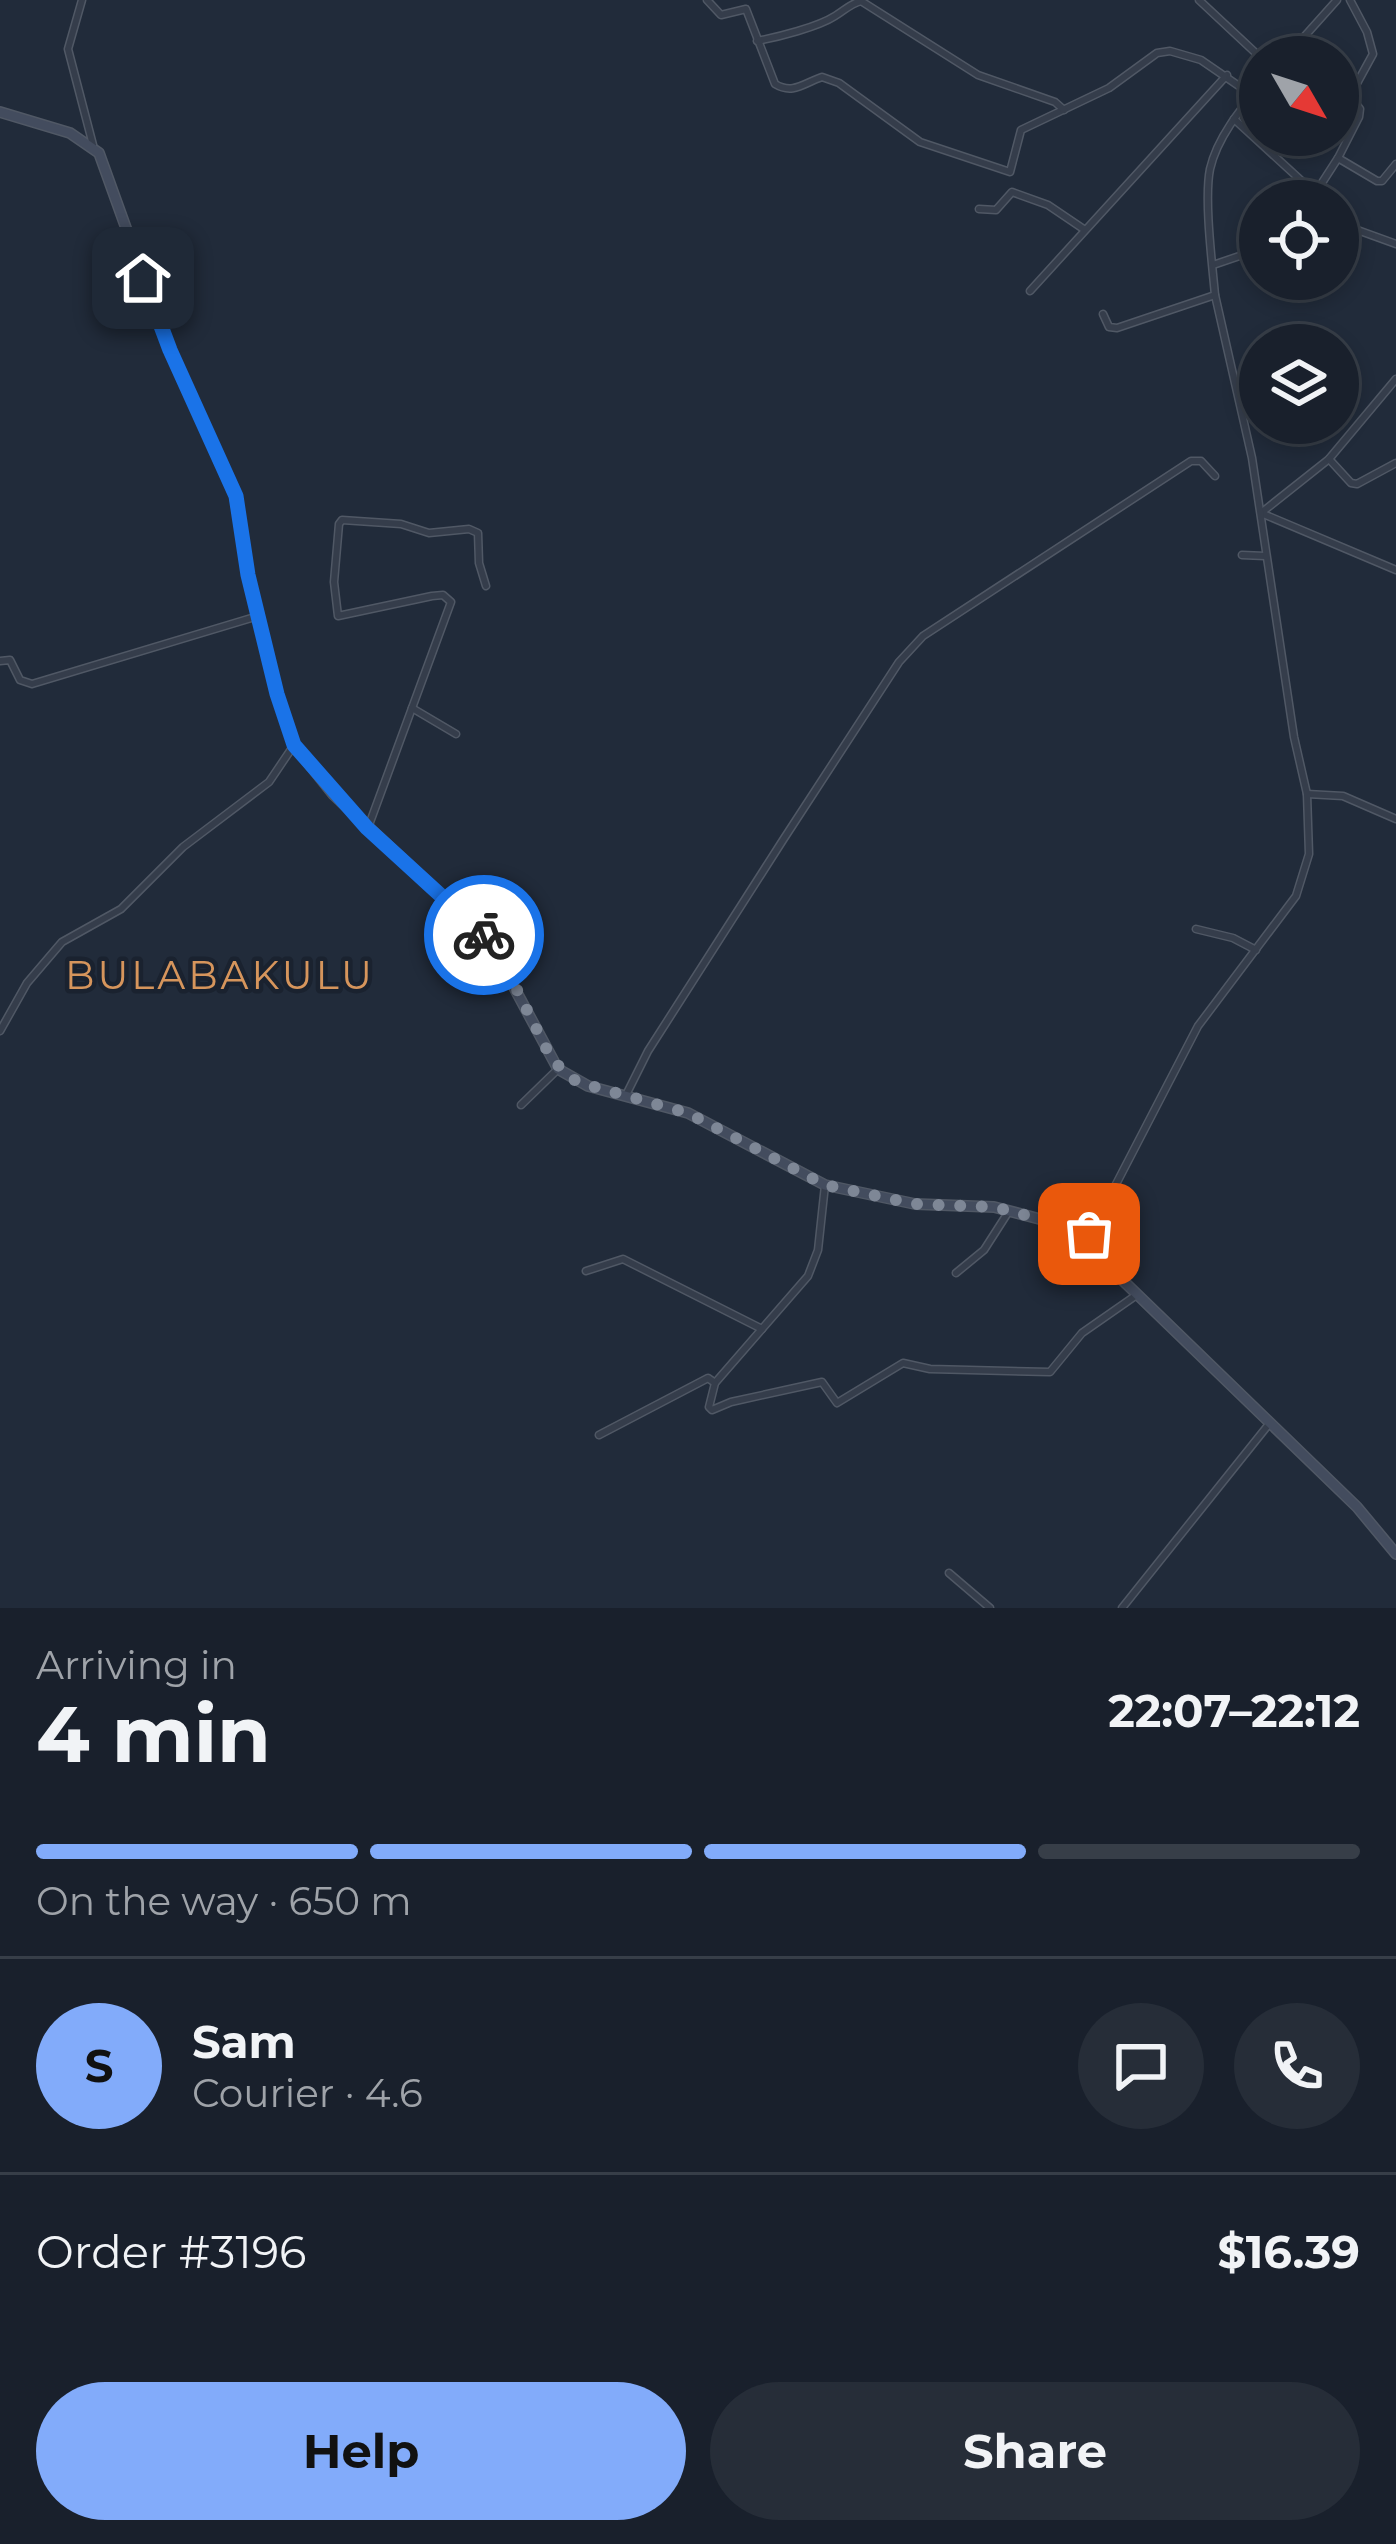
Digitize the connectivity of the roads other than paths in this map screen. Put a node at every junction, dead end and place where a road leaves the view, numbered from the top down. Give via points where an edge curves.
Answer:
1 (82, 0) edge
2 (707, 0) edge
3 (1198, 0) edge
4 (1337, 0) edge
5 (1350, 0) edge
6 (1305, 36) edge
7 (1239, 38) edge
8 (757, 41) junction
9 (1227, 75) junction
10 (1239, 85) edge
11 (1064, 110) junction
12 (0, 112) edge
13 (1239, 112) edge
14 (1234, 118) junction
15 (93, 145) junction
16 (1338, 158) junction
17 (1396, 164) edge
18 (1010, 172) junction
19 (1301, 180) edge
20 (1324, 180) edge
21 (1012, 191) junction
22 (979, 209) dead end
23 (1085, 230) junction
24 (1359, 231) edge
25 (1396, 244) edge
26 (1239, 256) edge
27 (1213, 265) junction
28 (1030, 291) dead end
29 (1215, 295) junction
30 (1103, 314) dead end
31 (1396, 379) edge
32 (1329, 460) junction
33 (1396, 463) edge
34 (1215, 476) dead end
35 (1261, 513) junction
36 (1242, 556) dead end
37 (1265, 556) junction
38 (1396, 569) edge
39 (486, 586) dead end
40 (258, 616) junction
41 (0, 661) edge
42 (412, 708) junction
43 (456, 734) dead end
44 (294, 745) junction
45 (1307, 794) junction
46 (1396, 819) edge
47 (367, 828) junction
48 (1196, 929) dead end
49 (1256, 950) junction
50 (0, 1031) edge
51 (558, 1069) junction
52 (626, 1095) junction
53 (521, 1105) dead end
54 (825, 1185) junction
55 (1009, 1211) junction
56 (1082, 1240) junction
57 (586, 1271) dead end
58 (956, 1273) dead end
59 (1138, 1294) junction
60 (762, 1329) junction
61 (715, 1383) junction
62 (1270, 1424) junction
63 (599, 1435) dead end
64 (1396, 1554) edge
65 (950, 1573) dead end
66 (990, 1608) edge
67 (1122, 1608) edge

1 - 15 street via 68,49
2 - 8 street via 721,15 746,9
3 - 7 street
4 - 6 street
5 - 16 street via 1373,56 1350,96 1359,117
8 - 11 street via 832,19 860,1 978,75
8 - 18 street via 783,89 822,77 839,82 920,142
9 - 10 street
9 - 11 street via 1182,53 1157,53
9 - 23 street
11 - 18 street via 1021,130
12 - 15 street
13 - 14 street
14 - 19 street
14 - 27 street via 1209,173
15 - 40 street via 170,350 236,496
16 - 17 street via 1377,181
16 - 20 street
18 - 21 street
21 - 22 street via 995,210
21 - 23 street
23 - 28 street
24 - 25 street
26 - 27 street
27 - 29 street
29 - 30 street via 1117,328
29 - 35 street
31 - 32 street
32 - 33 street via 1357,484
32 - 35 street
34 - 52 street via 1191,461 923,636 782,840
35 - 37 street
35 - 38 street
36 - 37 street
37 - 45 street
39 - 42 street via 478,533 469,529 339,524 338,616 432,596 451,602
40 - 41 street via 32,684 20,680 10,660
40 - 44 street
42 - 43 street
42 - 47 street
44 - 47 street
44 - 50 street via 269,782 183,847 121,909 45,958
45 - 46 street via 1337,794
45 - 49 street via 1304,881
47 - 51 street via 488,939
48 - 49 street
49 - 56 street via 1198,1025
51 - 52 street
51 - 53 street
52 - 54 street via 688,1113
54 - 55 street via 915,1204
54 - 60 street via 815,1263
55 - 56 street
55 - 58 street via 988,1246
56 - 59 street
57 - 60 street via 623,1258
59 - 61 street via 1082,1333 1050,1372 902,1364 837,1403 822,1382 710,1410
59 - 62 street
60 - 61 street
61 - 63 street via 708,1378
62 - 64 street
62 - 67 street
65 - 66 street

